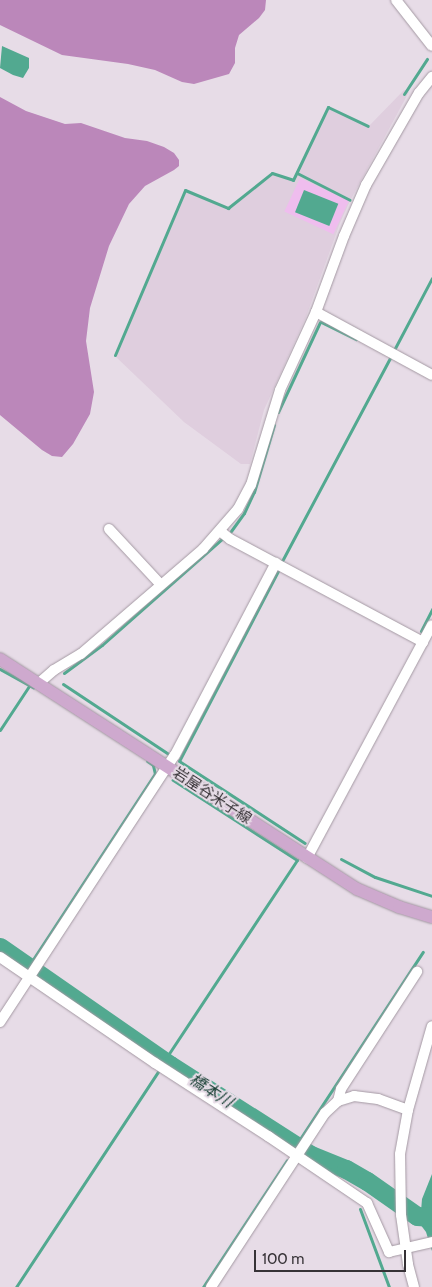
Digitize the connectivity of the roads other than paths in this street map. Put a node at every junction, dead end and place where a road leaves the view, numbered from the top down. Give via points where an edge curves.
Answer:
1 (396, 0) edge
2 (432, 46) edge
3 (432, 76) edge
4 (316, 312) junction
5 (432, 375) edge
6 (109, 529) dead end
7 (220, 531) junction
8 (276, 563) junction
9 (161, 585) junction
10 (432, 625) edge
11 (423, 642) junction
12 (0, 658) edge
13 (39, 683) junction
14 (167, 766) junction
15 (307, 858) junction
16 (432, 918) edge
17 (0, 957) edge
18 (418, 972) dead end
19 (32, 973) junction
20 (0, 1022) edge
21 (432, 1026) edge
22 (338, 1101) junction
23 (408, 1110) junction
24 (300, 1151) junction
25 (432, 1242) edge
26 (405, 1247) junction
27 (211, 1287) edge
28 (414, 1287) edge

1 - 2 street
3 - 4 street via 366,185
4 - 5 street
4 - 7 street via 280,390 251,485 238,509
6 - 9 street
7 - 8 street via 230,540
7 - 9 street
8 - 11 street
8 - 14 street
9 - 13 street via 80,654
10 - 11 street
11 - 15 street
12 - 13 main road, 岩屋谷米子線
13 - 14 main road, 岩屋谷米子線
14 - 15 main road, 岩屋谷米子線
14 - 19 street
15 - 16 main road, 岩屋谷米子線 via 358,889
17 - 19 street
18 - 22 street via 341,1089
19 - 20 street
19 - 24 street
21 - 23 street
22 - 23 street via 354,1096 370,1098
22 - 24 street via 325,1113
23 - 26 street via 400,1154 399,1186
24 - 26 street via 367,1203 389,1252
24 - 27 street
25 - 26 street
26 - 28 street

